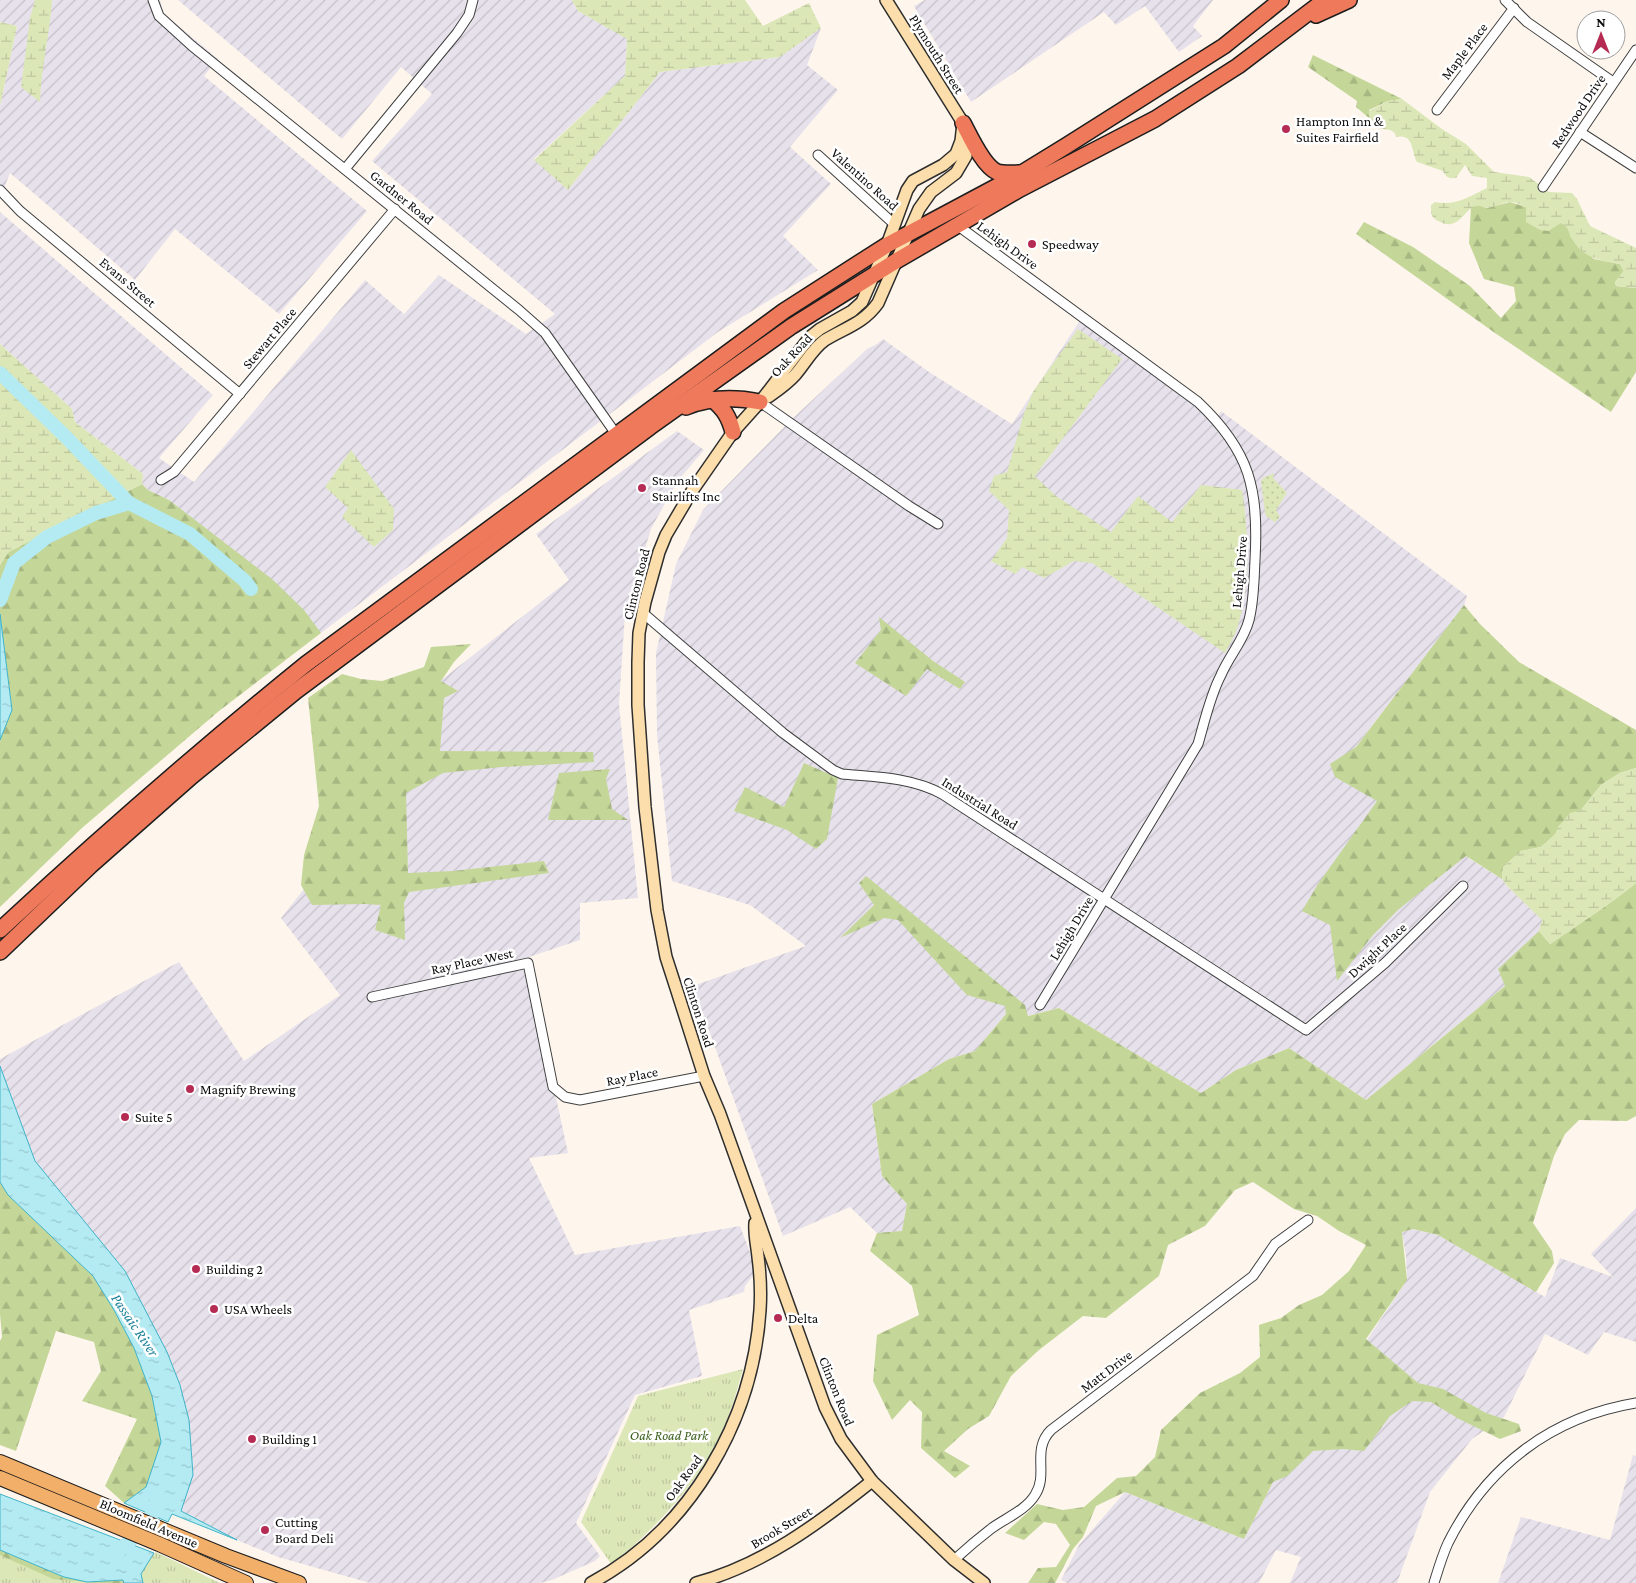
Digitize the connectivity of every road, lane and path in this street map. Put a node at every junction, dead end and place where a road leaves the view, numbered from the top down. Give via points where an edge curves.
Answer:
1 (153, 0) edge
2 (473, 0) edge
3 (886, 0) edge
4 (1281, 0) edge
5 (1325, 0) edge
6 (1348, 0) edge
7 (1505, 0) edge
8 (1514, 8) junction
9 (1296, 23) junction
10 (1636, 50) edge
11 (1613, 82) junction
12 (1436, 110) dead end
13 (963, 123) junction
14 (1580, 132) junction
15 (818, 155) dead end
16 (1636, 168) edge
17 (345, 169) junction
18 (1022, 172) junction
19 (1544, 187) dead end
20 (0, 190) edge
21 (395, 209) junction
22 (894, 224) junction
23 (957, 225) junction
24 (907, 235) junction
25 (887, 245) junction
26 (896, 261) junction
27 (874, 275) junction
28 (240, 394) junction
29 (712, 399) junction
30 (760, 402) junction
31 (650, 428) junction
32 (733, 432) junction
33 (616, 434) junction
34 (161, 480) dead end
35 (938, 524) dead end
36 (643, 613) junction
37 (1463, 886) dead end
38 (1104, 899) junction
39 (0, 930) edge
40 (0, 952) edge
41 (372, 997) dead end
42 (1040, 1005) dead end
43 (1306, 1030) joint
44 (704, 1076) junction
45 (565, 1097) joint
46 (755, 1214) junction
47 (1308, 1220) dead end
48 (780, 1281) junction
49 (760, 1298) junction
50 (1636, 1402) edge
51 (0, 1462) edge
52 (0, 1478) edge
53 (872, 1481) junction
54 (954, 1560) junction
55 (246, 1583) edge
56 (298, 1583) edge
57 (591, 1583) edge
58 (696, 1583) edge
59 (984, 1583) edge
60 (1434, 1583) edge

1 - 17 street, Gardner Road via 166,24
2 - 17 street via 469,15 457,33
3 - 13 street, Plymouth Street
4 - 18 highway via 1224,46
5 - 9 highway
6 - 9 highway
7 - 8 street
8 - 11 street via 1527,22
8 - 12 street, Maple Place
9 - 23 highway via 1238,66 1155,119
10 - 11 street, Redwood Drive
11 - 14 street, Redwood Drive
13 - 18 highway via 988,166 1006,174
13 - 22 street via 956,154 914,181
13 - 24 street, Plymouth Street via 967,142 964,161 925,199
14 - 16 street
14 - 19 street, Redwood Drive
15 - 22 street, Valentino Road
17 - 21 street, Gardner Road
18 - 24 highway
20 - 28 street, Evans Street via 20,211
21 - 28 street, Stewart Place
21 - 33 street, Gardner Road via 545,334
22 - 25 street
23 - 26 highway
23 - 38 street, Lehigh Drive via 1218,420 1238,449 1256,505 1255,576 1248,622 1211,698 1198,744
24 - 25 highway
24 - 26 street, Oak Road
25 - 27 street, Oak Road
25 - 33 highway via 784,311
26 - 27 highway
26 - 30 street, Oak Road via 872,312 824,341 795,376
27 - 30 street, Oak Road via 862,302 852,312 820,328 810,337
27 - 31 highway via 792,326
28 - 34 street, Stewart Place via 174,472
29 - 30 highway via 740,398
29 - 31 highway via 687,406
29 - 32 highway via 723,408
30 - 32 street, Clinton Road
30 - 35 street
31 - 40 highway via 290,696 192,776
32 - 36 street, Clinton Road via 692,491 666,536
33 - 39 highway via 292,675 157,788
36 - 38 street, Industrial Road via 783,733 833,770 929,787
36 - 44 street, Clinton Road via 638,705 657,910 666,957
37 - 43 street, Dwight Place via 1384,963
38 - 42 street, Lehigh Drive
38 - 43 street, Industrial Road
41 - 45 street, Ray Place West via 528,963 553,1087
44 - 45 street, Ray Place via 580,1100
44 - 46 street, Clinton Road
46 - 48 street, Clinton Road
46 - 49 street, Oak Road
47 - 54 street, Matt Drive via 1275,1244 1253,1276 1051,1430 1040,1449 1040,1480 1035,1495 1026,1506 991,1529
48 - 49 street via 765,1287
48 - 53 street, Clinton Road via 833,1425
49 - 57 street, Oak Road via 751,1369 724,1446 701,1483 661,1530 631,1556
50 - 60 street via 1593,1412 1570,1422 1548,1433 1508,1463 1475,1500 1448,1544
51 - 56 main road, Bloomfield Avenue
52 - 55 main road, Bloomfield Avenue
53 - 54 street, Clinton Road
53 - 58 street, Brook Street via 837,1510 789,1542 736,1569
54 - 59 street, Clinton Road

